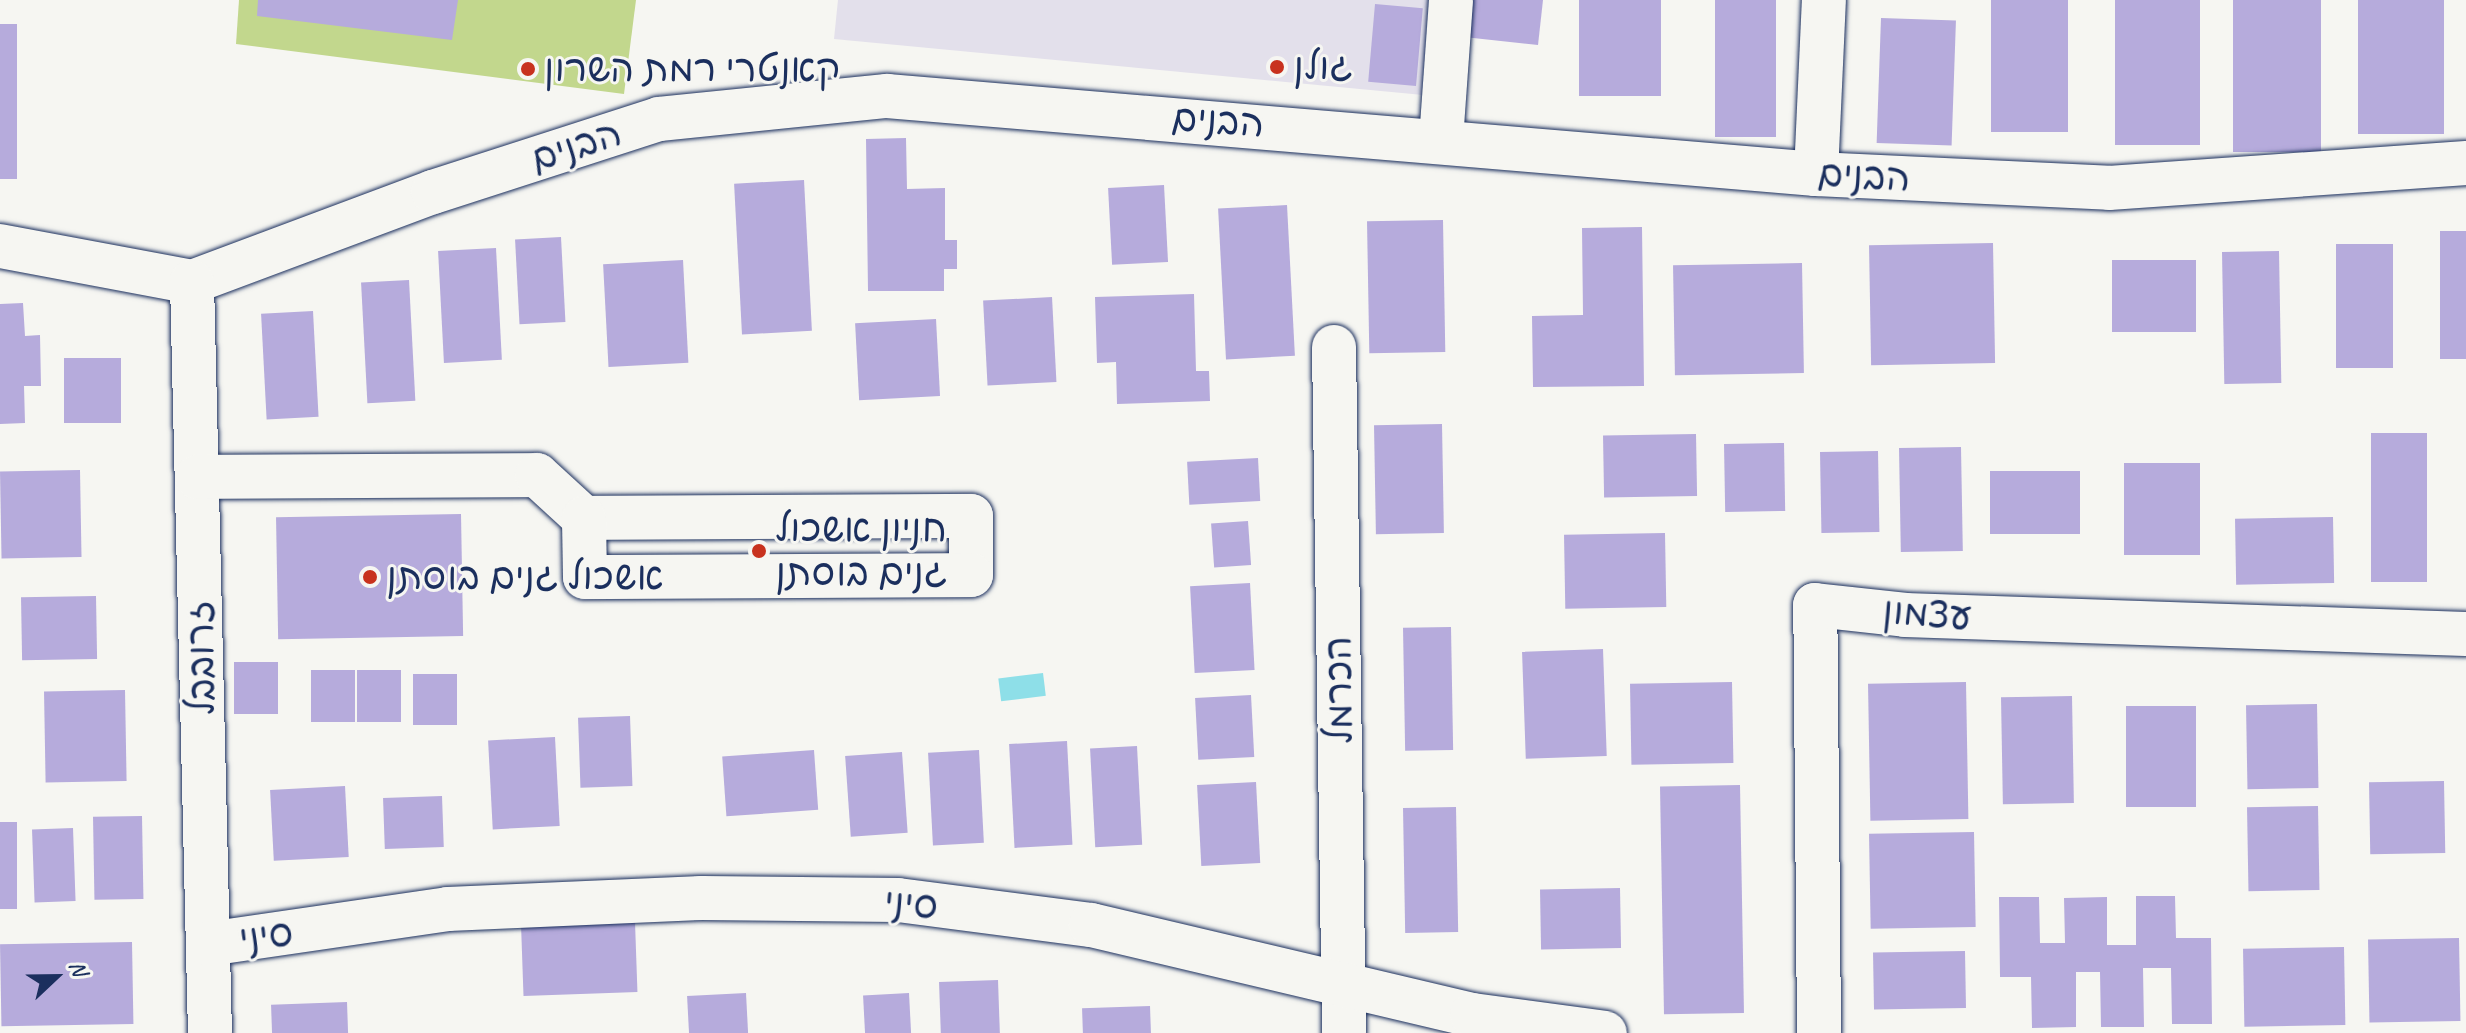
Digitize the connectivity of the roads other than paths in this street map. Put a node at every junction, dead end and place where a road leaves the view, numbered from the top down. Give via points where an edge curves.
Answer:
1 (1451, 0) edge
2 (1824, 0) edge
3 (1441, 140) junction
4 (2466, 163) edge
5 (1816, 174) junction
6 (0, 246) edge
7 (192, 282) junction
8 (1334, 347) dead end
9 (197, 477) junction
10 (584, 518) junction
11 (2466, 634) edge
12 (208, 944) junction
13 (1343, 981) junction
14 (210, 1033) edge
15 (1344, 1033) edge
16 (1605, 1033) edge
17 (1819, 1033) edge

1 - 3 street
2 - 5 street
3 - 5 street, הבנים
3 - 7 street, הבנים via 887,96 659,119 433,192
4 - 5 street, הבנים via 2109,188
6 - 7 street
7 - 9 street, זרובבל
8 - 13 street, הכרמל
9 - 10 street via 537,475
9 - 12 street, זרובבל
10 - 10 street via 585,577 971,575 971,516
11 - 17 street, עצמון via 1905,615 1815,605
12 - 13 street, סיני via 448,909 702,898 898,900 1091,925
12 - 14 street, זרובבל
13 - 15 street, הכרמל
13 - 16 street, סיני via 1472,1015

